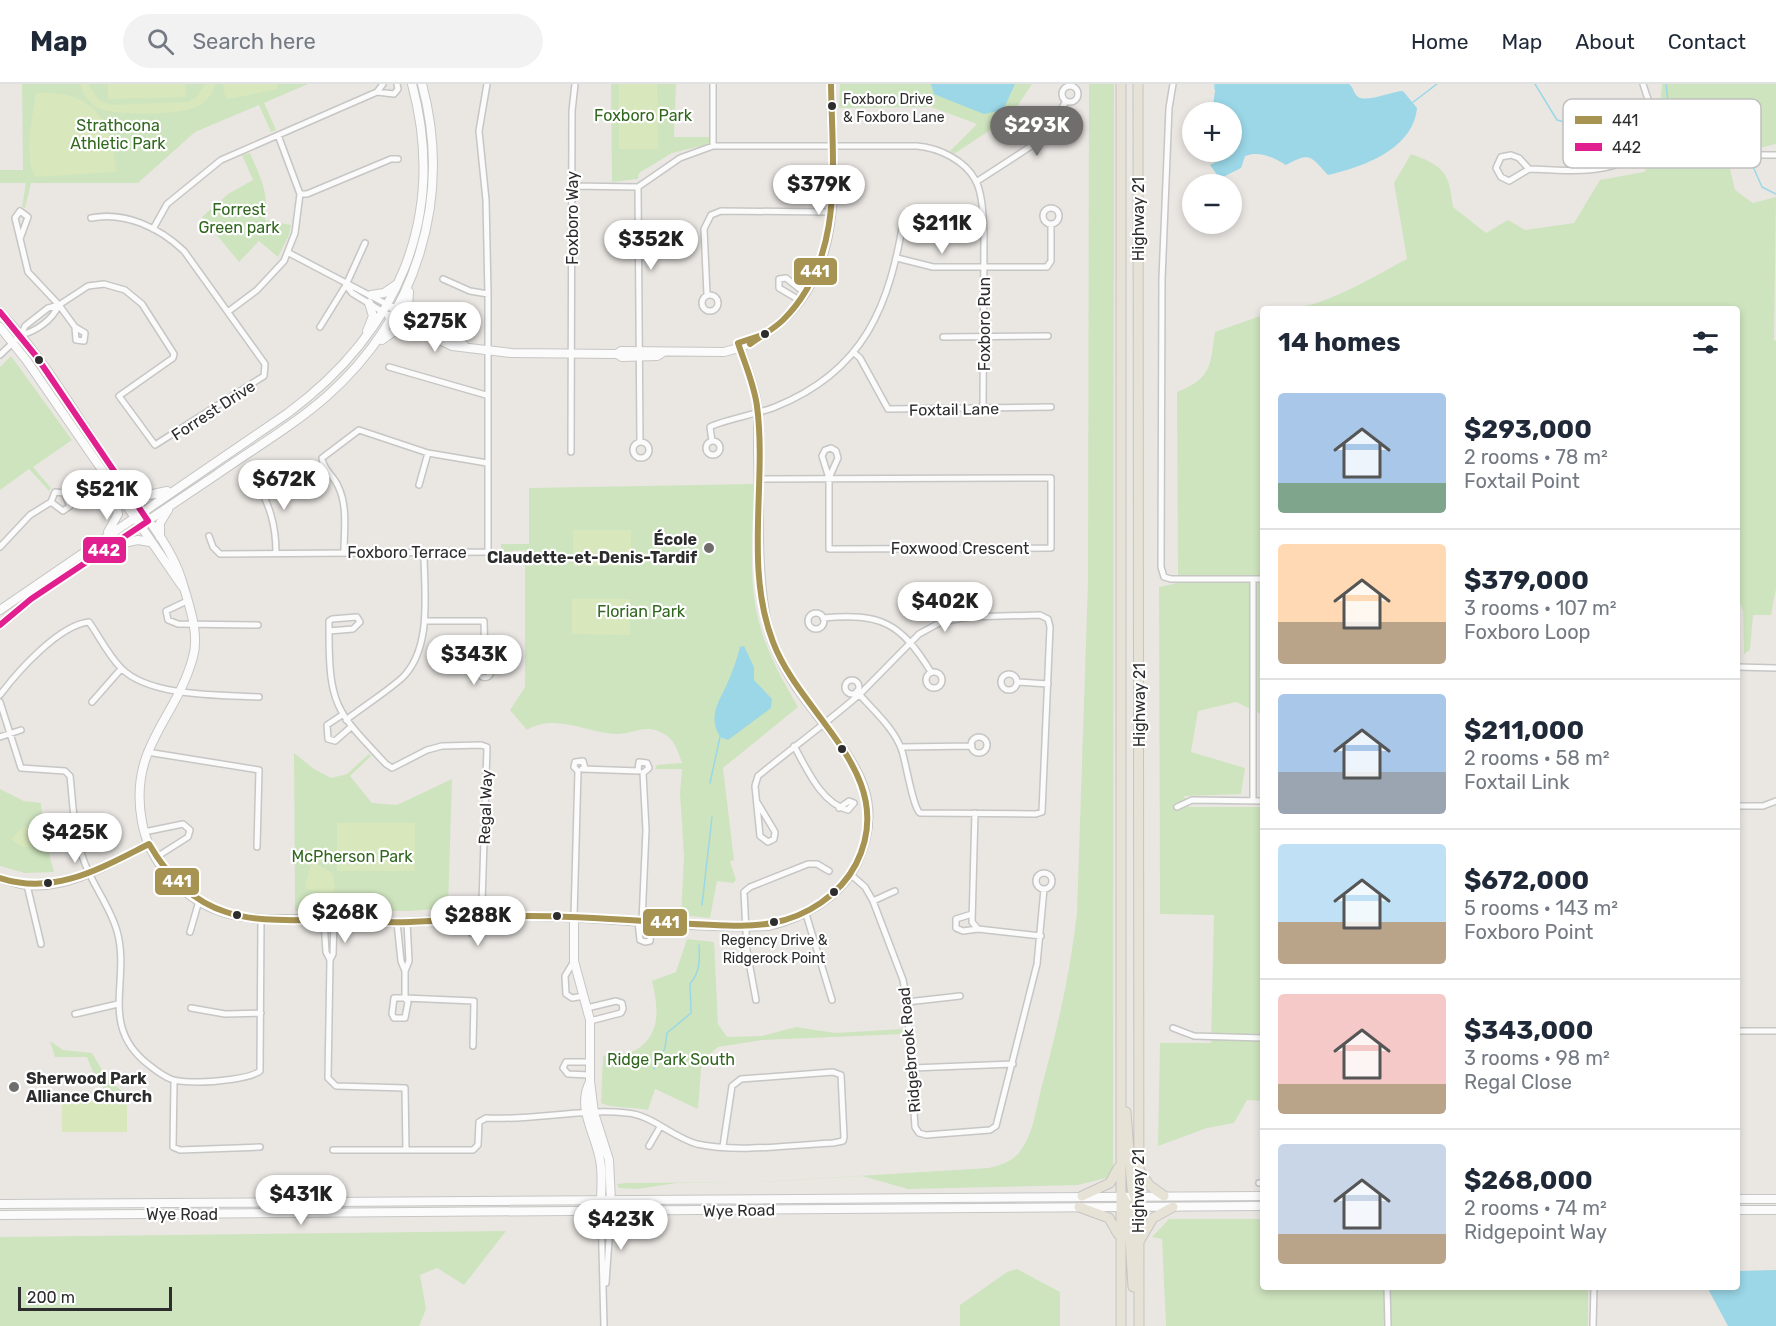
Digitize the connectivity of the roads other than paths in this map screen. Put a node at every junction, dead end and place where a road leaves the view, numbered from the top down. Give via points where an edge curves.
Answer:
1 (382, 84) edge
2 (397, 84) edge
3 (412, 84) edge
4 (422, 84) edge
5 (487, 84) edge
6 (574, 84) edge
7 (713, 84) edge
8 (831, 84) edge
9 (1121, 84) edge
10 (1138, 84) edge
11 (1173, 84) edge
12 (1643, 84) edge
13 (377, 92) junction
14 (1649, 99) edge
15 (1066, 101) dead end
16 (278, 135) junction
17 (831, 145) junction
18 (713, 146) junction
19 (1761, 155) edge
20 (1776, 155) edge
21 (398, 159) dead end
22 (1606, 168) edge
23 (1529, 169) junction
24 (976, 182) junction
25 (572, 186) junction
26 (638, 187) junction
27 (300, 194) junction
28 (832, 212) junction
29 (904, 216) dead end
30 (91, 218) dead end
31 (1051, 224) dead end
32 (153, 229) junction
33 (20, 239) dead end
34 (365, 243) dead end
35 (289, 253) junction
36 (897, 258) junction
37 (984, 267) junction
38 (443, 279) dead end
39 (406, 281) junction
40 (346, 285) junction
41 (488, 294) junction
42 (707, 294) dead end
43 (803, 298) junction
44 (370, 299) junction
45 (59, 305) junction
46 (386, 309) junction
47 (230, 311) junction
48 (0, 312) edge
49 (394, 314) junction
50 (415, 325) junction
51 (0, 327) edge
52 (75, 327) dead end
53 (320, 327) dead end
54 (21, 335) junction
55 (983, 336) junction
56 (1048, 336) dead end
57 (942, 337) dead end
58 (13, 342) junction
59 (739, 346) junction
60 (361, 347) junction
61 (371, 350) junction
62 (487, 350) junction
63 (853, 352) junction
64 (572, 353) junction
65 (640, 353) junction
66 (0, 355) edge
67 (390, 367) dead end
68 (486, 395) junction
69 (1051, 407) dead end
70 (983, 408) junction
71 (758, 414) junction
72 (712, 441) dead end
73 (640, 442) dead end
74 (571, 452) dead end
75 (428, 453) junction
76 (487, 464) junction
77 (117, 476) junction
78 (107, 477) junction
79 (829, 478) junction
80 (255, 479) dead end
81 (759, 479) junction
82 (189, 480) junction
83 (418, 485) dead end
84 (51, 502) dead end
85 (174, 503) junction
86 (142, 513) junction
87 (133, 519) junction
88 (148, 521) junction
89 (139, 527) junction
90 (209, 536) dead end
91 (161, 540) junction
92 (150, 542) junction
93 (96, 544) junction
94 (0, 548) edge
95 (104, 549) junction
96 (344, 552) junction
97 (276, 553) junction
98 (424, 553) junction
99 (1253, 579) junction
100 (1260, 579) edge
101 (182, 586) junction
102 (187, 601) junction
103 (2, 608) edge
104 (823, 618) dead end
105 (425, 621) junction
106 (193, 623) junction
107 (0, 625) edge
108 (258, 625) dead end
109 (329, 631) junction
110 (910, 645) junction
111 (485, 666) dead end
112 (1740, 667) edge
113 (1776, 668) edge
114 (121, 669) junction
115 (931, 672) dead end
116 (1018, 682) dead end
117 (1048, 684) junction
118 (178, 691) junction
119 (858, 693) junction
120 (0, 695) edge
121 (260, 697) dead end
122 (0, 702) edge
123 (92, 702) dead end
124 (344, 717) junction
125 (825, 724) junction
126 (351, 727) junction
127 (21, 730) dead end
128 (11, 734) junction
129 (0, 737) edge
130 (794, 746) junction
131 (972, 746) dead end
132 (901, 747) junction
133 (147, 752) junction
134 (585, 768) junction
135 (578, 771) junction
136 (1253, 801) junction
137 (1260, 801) edge
138 (1776, 801) edge
139 (757, 802) junction
140 (1740, 806) edge
141 (839, 807) dead end
142 (1177, 807) dead end
143 (975, 813) junction
144 (144, 832) junction
145 (149, 844) junction
146 (257, 847) dead end
147 (155, 858) junction
148 (829, 872) dead end
149 (89, 873) junction
150 (850, 874) junction
151 (0, 878) edge
152 (27, 885) junction
153 (1044, 890) dead end
154 (895, 891) dead end
155 (199, 901) junction
156 (873, 901) junction
157 (806, 914) junction
158 (972, 914) junction
159 (482, 917) junction
160 (574, 917) junction
161 (469, 918) junction
162 (261, 919) junction
163 (324, 921) junction
164 (334, 921) junction
165 (640, 921) junction
166 (402, 922) junction
167 (652, 922) junction
168 (746, 926) junction
169 (978, 928) junction
170 (190, 932) dead end
171 (1041, 936) junction
172 (41, 944) dead end
173 (330, 960) junction
174 (574, 962) junction
175 (584, 996) junction
176 (960, 996) dead end
177 (756, 1000) dead end
178 (832, 1000) dead end
179 (908, 1002) junction
180 (118, 1004) junction
181 (191, 1008) dead end
182 (587, 1008) junction
183 (261, 1013) junction
184 (75, 1014) dead end
185 (590, 1021) junction
186 (1173, 1028) dead end
187 (1740, 1031) edge
188 (1776, 1031) edge
189 (1260, 1038) edge
190 (473, 1046) dead end
191 (590, 1062) junction
192 (1013, 1064) junction
193 (912, 1068) junction
194 (1121, 1075) junction
195 (590, 1078) junction
196 (174, 1083) junction
197 (590, 1113) junction
198 (660, 1127) junction
199 (650, 1146) dead end
200 (723, 1146) junction
201 (260, 1147) dead end
202 (333, 1150) dead end
203 (406, 1150) junction
204 (1121, 1160) junction
205 (1138, 1166) junction
206 (1082, 1196) junction
207 (1121, 1196) junction
208 (1136, 1196) junction
209 (1164, 1196) junction
210 (1260, 1196) edge
211 (601, 1199) junction
212 (611, 1199) junction
213 (1740, 1199) edge
214 (1776, 1199) edge
215 (0, 1204) edge
216 (1260, 1206) edge
217 (1079, 1207) junction
218 (1124, 1207) junction
219 (1139, 1207) junction
220 (1173, 1207) junction
221 (1740, 1210) edge
222 (1776, 1210) edge
223 (601, 1211) junction
224 (611, 1211) junction
225 (0, 1215) edge
226 (1121, 1242) junction
227 (1139, 1242) junction
228 (605, 1287) junction
229 (1388, 1290) edge
230 (1593, 1290) edge
231 (604, 1326) edge
232 (1121, 1326) edge
233 (1139, 1326) edge
234 (1388, 1326) edge
235 (1593, 1326) edge

1 - 13 street
2 - 13 street via 394,94
3 - 39 main road via 422,133 423,182
4 - 39 main road via 433,140 433,181 425,236
5 - 41 street via 479,131 486,200
6 - 25 street, Foxboro Way
7 - 18 street
8 - 17 main road
9 - 194 main road, Highway 21
10 - 205 main road, Highway 21
11 - 99 street via 1168,126 1162,337 1161,567 1164,577 1171,579
12 - 14 street
13 - 16 street
15 - 24 street via 1036,143
16 - 27 street
16 - 32 street via 221,160 199,175 167,204
17 - 18 street
17 - 24 street via 932,147 957,161
17 - 28 main road
18 - 26 street via 680,158
19 - 20 street
21 - 27 street
22 - 23 street
23 - 23 street via 1511,155 1502,158 1496,168 1509,181
24 - 37 street, Foxboro Run via 984,233
25 - 26 street
25 - 64 street, Foxboro Way
26 - 65 street
27 - 35 street
28 - 42 street via 721,211 711,215 704,229
28 - 43 main road via 825,255
29 - 36 street
30 - 32 street, Forrest Drive via 135,220
31 - 37 street via 1051,261 1047,267
32 - 47 street, Forrest Drive via 184,250
33 - 45 street via 27,272
34 - 40 street
35 - 40 street
35 - 47 street via 266,282
36 - 37 street via 933,267
36 - 63 street via 872,326
37 - 55 street, Foxboro Run
38 - 41 street
39 - 44 main road
39 - 46 main road
39 - 49 main road
39 - 50 main road via 408,309
40 - 44 street via 352,293
40 - 53 street
41 - 62 street
43 - 43 street via 786,278 778,282 779,288
43 - 59 main road via 781,322
44 - 46 street
44 - 60 main road via 372,318
45 - 47 street, Forrest Drive via 88,286 104,284 125,290 142,304 174,354 119,396 157,446 264,376 265,364
45 - 52 street
45 - 54 street, Forrest Drive via 48,308 25,326
45 - 54 street, Forrest Drive via 54,315 32,333
46 - 49 main road
46 - 60 main road
48 - 54 main road
49 - 50 main road
49 - 61 main road
50 - 61 main road via 389,333
50 - 62 main road via 452,346
51 - 58 main road
54 - 58 street
54 - 77 main road
55 - 56 street
55 - 57 street
55 - 70 street, Foxboro Run
58 - 66 street
58 - 78 main road
59 - 65 main road via 711,351
59 - 71 main road
60 - 82 main road via 319,390
61 - 85 main road via 325,398
62 - 64 main road
62 - 68 street, Foxboro Terrace
63 - 70 street, Foxtail Lane via 888,409
63 - 71 street via 815,386
64 - 65 main road
64 - 74 street, Foxboro Way
65 - 73 street
67 - 68 street
68 - 76 street, Foxboro Terrace
69 - 70 street, Foxtail Lane
71 - 72 street via 715,422 710,427
71 - 81 main road
75 - 76 street
75 - 83 street
75 - 96 street via 359,430 324,455 323,464 343,499
76 - 98 street, Foxboro Terrace via 488,552
77 - 82 main road via 144,496 159,494
77 - 86 main road
78 - 87 main road
78 - 93 main road via 118,514 112,528
79 - 79 street via 837,458 831,448 822,456
79 - 79 street, Foxwood Crescent via 1051,478 1051,548 829,549
79 - 81 street, Foxwood Crescent
80 - 97 street via 272,512
81 - 125 main road via 760,586 765,616 778,654 797,688
82 - 86 main road
84 - 94 street via 30,515
85 - 88 main road
85 - 91 main road via 160,523
86 - 87 main road
86 - 88 main road
87 - 89 main road
87 - 93 main road
88 - 89 main road
88 - 91 main road
89 - 92 main road
89 - 95 main road
90 - 97 street, Foxboro Terrace via 220,554
91 - 101 main road
92 - 95 main road via 125,541
92 - 101 main road
93 - 103 main road
95 - 107 main road
96 - 97 street, Foxboro Terrace
96 - 98 street, Foxboro Terrace
98 - 105 street
99 - 100 street
99 - 136 street
101 - 102 main road
102 - 106 main road
102 - 106 street via 166,611 168,620
104 - 110 street via 877,618 893,626
105 - 111 street via 484,621
105 - 124 street via 417,655 403,676
106 - 108 street
106 - 118 main road via 194,654
109 - 109 street via 353,629 360,619 332,619
109 - 124 street, Regal Way via 331,688
110 - 115 street
110 - 117 street via 919,634 941,622 969,617 1040,615 1049,622
110 - 119 street
112 - 113 street
114 - 118 street via 158,687
114 - 120 street via 89,622 77,623 43,648
114 - 123 street
116 - 117 street
117 - 143 street via 1044,809 1036,814
118 - 121 street
118 - 133 main road
119 - 125 street
119 - 132 street
122 - 128 street
124 - 126 street, Regal Way
124 - 126 street via 327,725 328,739 335,741
125 - 130 street
125 - 150 main road via 851,757 866,796 864,840
126 - 159 street, Regal Way via 392,768 442,746 487,747
127 - 128 street
128 - 129 street
128 - 149 street via 21,768 65,771 70,776 74,830
130 - 139 street via 758,776
130 - 141 street via 828,801
131 - 132 street
132 - 143 street via 916,811
133 - 144 main road via 139,801
133 - 146 street via 259,770
134 - 135 street
134 - 135 street via 584,761 577,760 574,765
134 - 165 street via 641,772 646,830
135 - 160 street
136 - 137 street
136 - 142 street via 1192,800
138 - 140 street via 1763,806
139 - 139 street via 760,836 768,842 774,839 775,832
143 - 158 street
144 - 145 main road
144 - 147 street via 183,824 190,830 188,837
145 - 147 main road
145 - 149 main road
147 - 155 main road via 170,878
148 - 168 street via 817,864 808,864 750,887 744,892
149 - 152 main road via 57,884
149 - 180 street via 118,938
150 - 156 street, Ridgebrook Road
150 - 157 main road
151 - 152 main road
152 - 172 street
153 - 171 street, Ridgebrook Road
154 - 156 street
155 - 162 main road via 237,916
155 - 170 street
156 - 179 street, Ridgebrook Road
157 - 168 main road via 769,926
157 - 178 street
158 - 169 street via 972,922
158 - 169 street via 956,919 956,928
159 - 160 main road
159 - 161 main road
159 - 161 street via 482,932 478,935 471,933
160 - 165 main road
160 - 174 main road
161 - 166 main road
162 - 163 main road
162 - 183 street
163 - 164 main road
163 - 173 street
164 - 166 main road
164 - 173 street
165 - 167 main road
165 - 167 street via 638,934 645,942 650,940
166 - 190 street via 405,998 474,1001
167 - 168 main road
168 - 177 street
169 - 171 street
171 - 192 street, Ridgebrook Road
173 - 203 street via 328,1078 336,1086 405,1088
174 - 175 main road
174 - 175 street via 565,976 566,994 572,998
175 - 182 main road
176 - 179 street
179 - 193 street, Ridgebrook Road
180 - 184 street
180 - 196 street via 120,1023 130,1047
181 - 183 street via 225,1014
182 - 185 main road
182 - 185 street via 622,1003 621,1013
183 - 196 street via 258,1073
185 - 191 main road
186 - 189 street via 1194,1036
187 - 188 street
191 - 195 main road
191 - 195 street via 566,1062 563,1068 568,1074
192 - 193 street
192 - 193 street, Ridgebrook Road via 994,1128 926,1135 915,1127
194 - 204 main road, Highway 21
194 - 208 main road
195 - 197 main road via 585,1096
196 - 201 street via 173,1147
197 - 198 street via 632,1113
197 - 203 street via 486,1118 479,1122 478,1145 473,1150
197 - 211 main road via 601,1162
197 - 212 main road via 609,1160
198 - 199 street
198 - 200 street via 696,1143
200 - 200 street via 732,1086 736,1082 833,1072 841,1075 843,1141
202 - 203 street
204 - 206 main road via 1110,1183
204 - 207 main road, Highway 21
205 - 208 main road, Highway 21
205 - 209 main road via 1146,1182
206 - 207 main road, Wye Road
206 - 212 main road, Wye Road
207 - 208 main road, Wye Road
207 - 218 main road, Highway 21
208 - 209 main road
208 - 219 main road, Highway 21
209 - 210 main road
211 - 212 main road, Wye Road
211 - 215 main road, Wye Road
211 - 223 main road
212 - 224 main road
213 - 214 main road
216 - 220 main road, Wye Road
217 - 218 main road, Wye Road
217 - 224 main road, Wye Road
217 - 226 main road via 1110,1219
218 - 219 main road, Wye Road
218 - 226 main road, Highway 21
218 - 233 main road
219 - 220 main road, Wye Road
219 - 227 main road, Highway 21
220 - 227 main road via 1154,1218
221 - 222 main road
223 - 224 main road, Wye Road
223 - 225 main road, Wye Road
223 - 228 street
224 - 228 street
226 - 232 main road, Highway 21
227 - 233 main road, Highway 21
228 - 231 street
229 - 234 street
230 - 235 street

